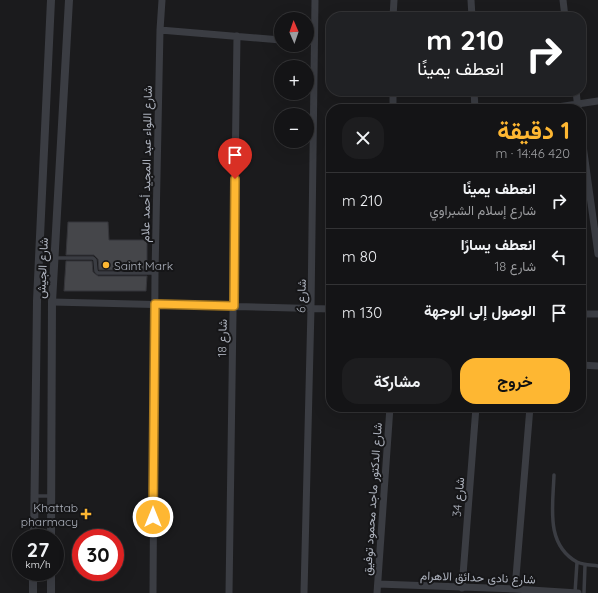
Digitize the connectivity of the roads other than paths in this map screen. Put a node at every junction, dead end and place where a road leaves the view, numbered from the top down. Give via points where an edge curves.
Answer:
1 (51, 0) edge
2 (69, 0) edge
3 (162, 0) edge
4 (315, 0) edge
5 (394, 0) edge
6 (471, 0) edge
7 (563, 0) edge
8 (314, 12) edge
9 (394, 12) edge
10 (472, 12) edge
11 (564, 12) edge
12 (160, 30) junction
13 (237, 36) junction
14 (274, 39) edge
15 (311, 52) edge
16 (598, 101) edge
17 (586, 105) edge
18 (586, 167) edge
19 (598, 254) edge
20 (55, 258) junction
21 (155, 273) junction
22 (52, 302) junction
23 (155, 304) junction
24 (234, 306) junction
25 (312, 308) junction
26 (326, 309) edge
27 (586, 314) edge
28 (598, 314) edge
29 (586, 365) edge
30 (598, 366) edge
31 (390, 412) edge
32 (476, 412) edge
33 (530, 412) edge
34 (554, 475) dead end
35 (34, 496) junction
36 (52, 496) junction
37 (34, 529) edge
38 (51, 529) edge
39 (577, 562) junction
40 (586, 564) junction
41 (598, 566) edge
42 (33, 581) edge
43 (51, 581) edge
44 (378, 584) junction
45 (462, 588) junction
46 (515, 589) junction
47 (33, 593) edge
48 (51, 593) edge
49 (153, 593) edge
50 (229, 593) edge
51 (304, 593) edge
52 (377, 593) edge
53 (576, 593) edge
54 (584, 593) edge

1 - 35 street, شارع الجيش via 37,301
2 - 20 street, شارع الجيش
3 - 12 street, شارع اللواء عبد المجيد أحمد علام
4 - 8 street, شارع 6
5 - 9 street
6 - 10 street
7 - 11 street
12 - 13 street
12 - 21 street, شارع اللواء عبد المجيد أحمد علام
13 - 14 street
13 - 24 street, شارع 18
15 - 25 street, شارع 6
16 - 17 street
18 - 19 street
20 - 21 lane via 93,258 98,273
20 - 22 street, شارع الجيش
21 - 23 street, شارع اللواء عبد المجيد أحمد علام
22 - 23 street
22 - 36 street, شارع الجيش
23 - 24 street
23 - 49 street, شارع اللواء عبد المجيد أحمد علام
24 - 25 street
24 - 50 street, شارع 18
25 - 26 street
25 - 51 street, شارع 6
27 - 28 street
29 - 30 street
31 - 44 street, شارع الدكتور ماجد محمود توفيق
32 - 45 street, شارع 34
33 - 46 street
34 - 39 lane via 552,523 556,538 564,552
35 - 36 lane
35 - 37 street, شارع الجيش
36 - 38 street, شارع الجيش
39 - 40 lane
39 - 53 lane
40 - 41 lane
40 - 54 lane
42 - 47 street
43 - 48 street
44 - 45 street, شارع نادى حدائق الاهرام
44 - 52 street, شارع الدكتور ماجد محمود توفيق
45 - 46 street, شارع نادى حدائق الاهرام
46 - 53 street, شارع نادى حدائق الاهرام

